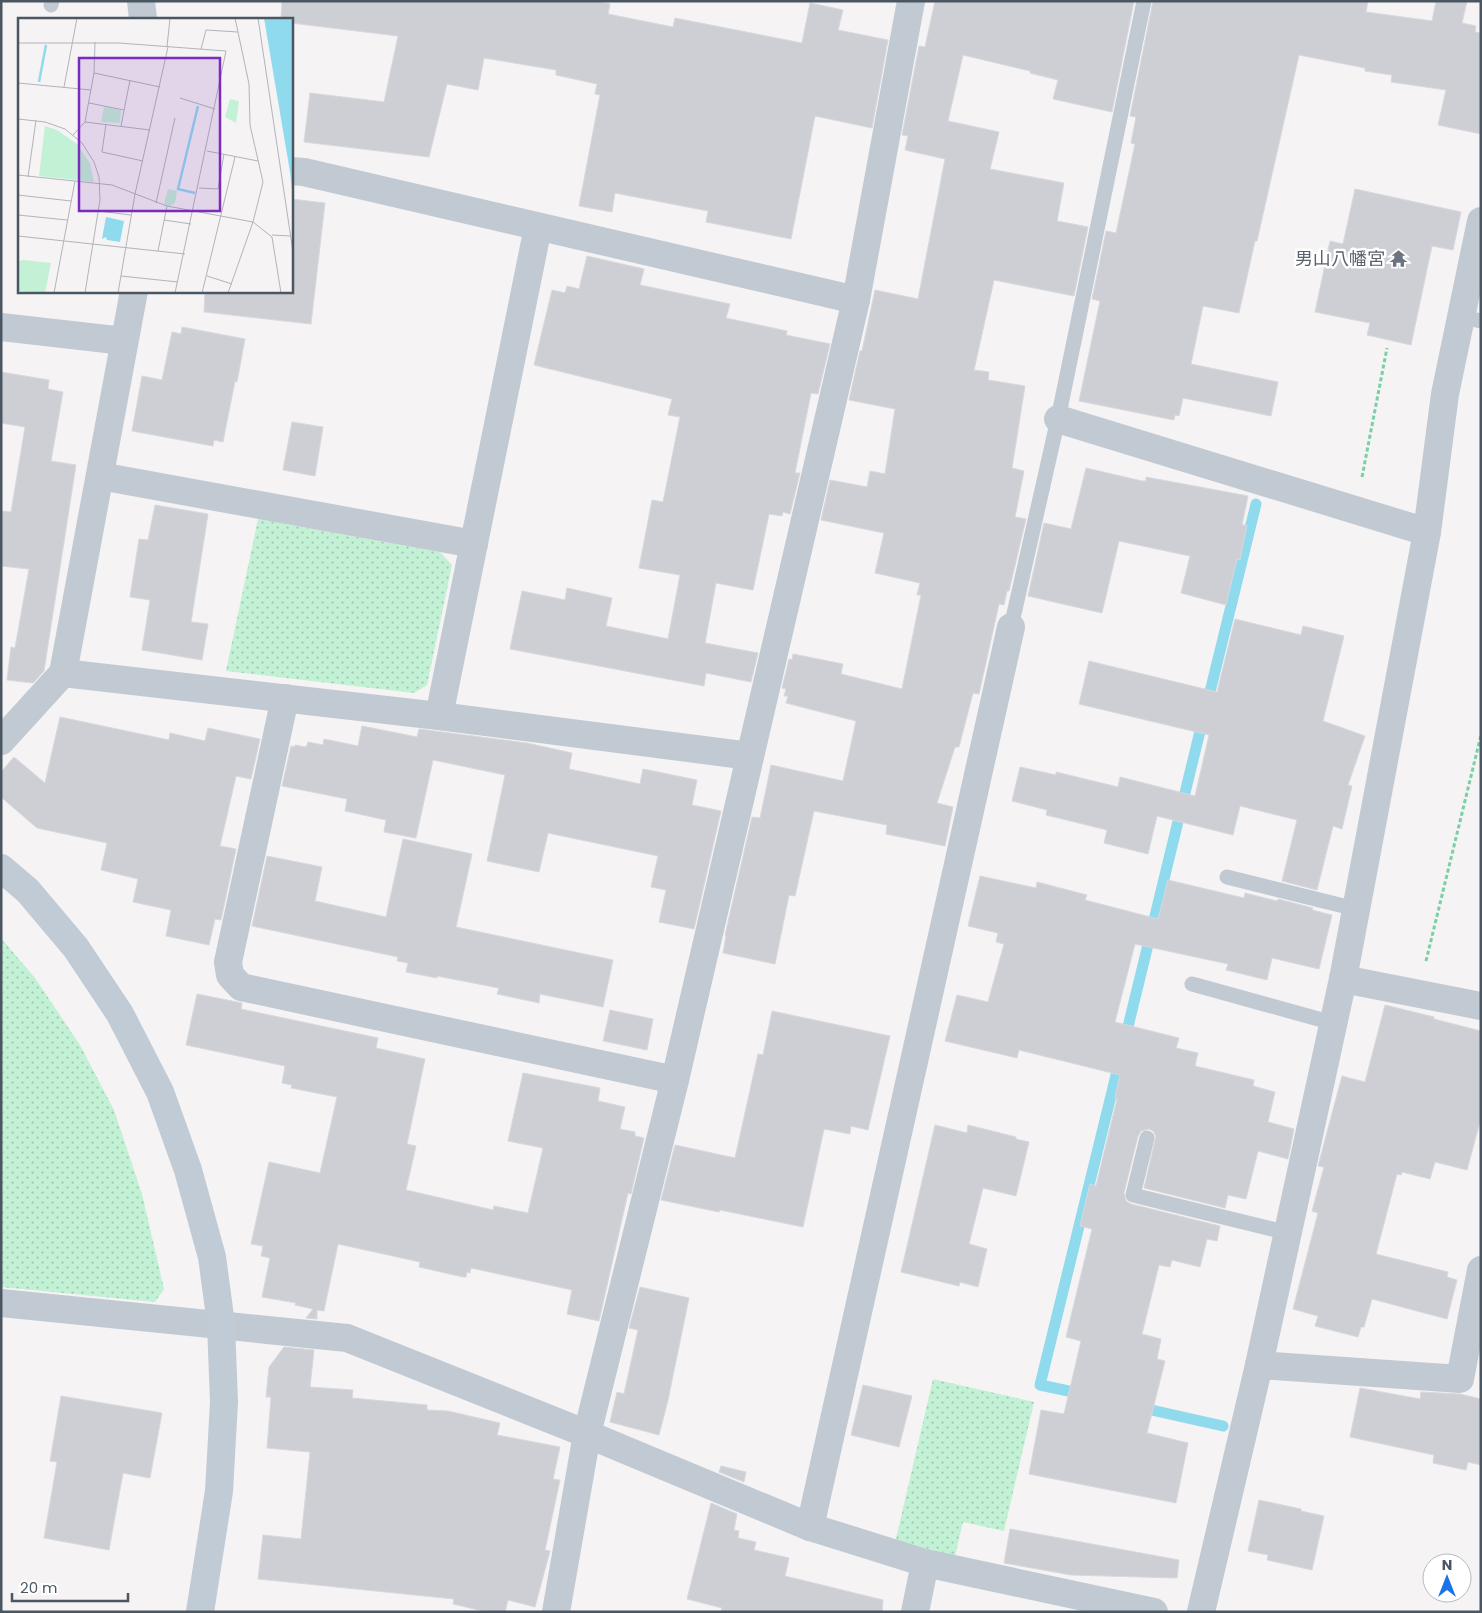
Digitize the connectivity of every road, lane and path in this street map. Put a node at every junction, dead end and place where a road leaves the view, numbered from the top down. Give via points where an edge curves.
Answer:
1 (141, 1) edge
2 (911, 1) edge
3 (1144, 1) edge
4 (143, 18) edge
5 (292, 171) edge
6 (1481, 221) edge
7 (538, 226) junction
8 (134, 292) edge
9 (856, 300) junction
10 (1471, 319) edge
11 (1, 328) edge
12 (124, 341) junction
13 (1386, 348) dead end
14 (1058, 419) junction
15 (100, 476) junction
16 (1355, 510) junction
17 (1427, 532) junction
18 (474, 544) junction
19 (1011, 627) joint
20 (63, 673) junction
21 (285, 698) junction
22 (439, 716) junction
23 (1481, 735) edge
24 (1, 741) edge
25 (750, 756) junction
26 (1, 868) edge
27 (1227, 877) dead end
28 (1356, 910) junction
29 (1343, 979) junction
30 (1192, 984) dead end
31 (1418, 994) junction
32 (1481, 1006) edge
33 (1333, 1023) junction
34 (675, 1080) junction
35 (1148, 1138) dead end
36 (1288, 1233) junction
37 (1481, 1270) edge
38 (1, 1303) edge
39 (221, 1324) junction
40 (1259, 1365) junction
41 (587, 1434) junction
42 (810, 1527) junction
43 (925, 1563) junction
44 (200, 1612) edge
45 (556, 1612) edge
46 (915, 1612) edge
47 (1154, 1612) edge
48 (1201, 1612) edge

1 - 4 street
2 - 9 street
3 - 14 lane
5 - 7 street
6 - 10 street
7 - 9 street
7 - 18 street
8 - 12 street
9 - 25 street
10 - 17 street via 1445,394
11 - 12 street
12 - 15 street
13 - 16 path
14 - 16 street
14 - 19 lane
15 - 18 street
15 - 20 street
16 - 17 street
17 - 28 street
18 - 22 street
19 - 42 street
20 - 21 street
20 - 24 street
21 - 22 street
21 - 34 street via 228,962 230,974 241,987
22 - 25 street
23 - 31 path
25 - 34 street
26 - 39 street via 28,891 76,948 120,1014 160,1092 188,1170 212,1257
27 - 28 lane
28 - 29 street
29 - 31 street
29 - 33 street
30 - 33 lane
31 - 32 street
33 - 36 street
34 - 41 street
35 - 36 lane via 1133,1195
36 - 40 street
37 - 40 street via 1460,1379
38 - 39 street
39 - 41 street via 347,1338
39 - 44 street via 224,1402 219,1491
40 - 48 street
41 - 42 street
41 - 45 street
42 - 43 street
43 - 46 street
43 - 47 street

